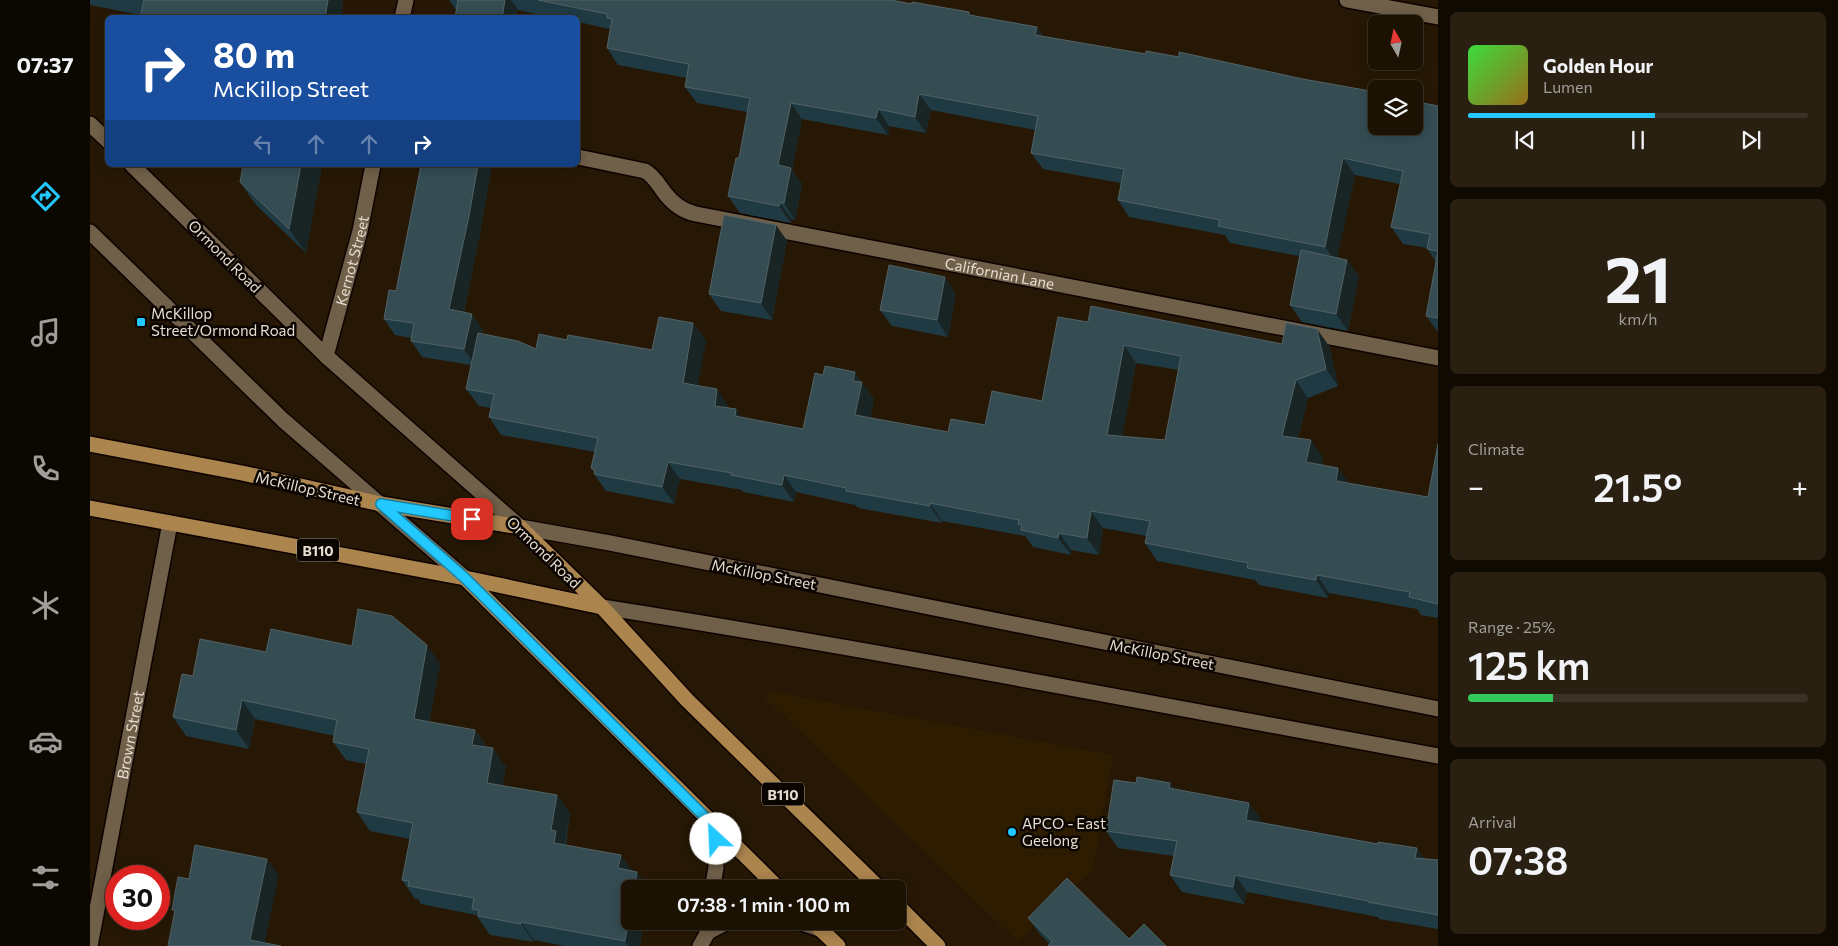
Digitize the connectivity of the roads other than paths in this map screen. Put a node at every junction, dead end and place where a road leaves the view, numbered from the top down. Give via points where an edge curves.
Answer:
1 (405, 0) edge
2 (1346, 0) edge
3 (402, 15) edge
4 (1438, 17) edge
5 (90, 124) edge
6 (105, 138) edge
7 (580, 157) edge
8 (134, 167) edge
9 (373, 167) edge
10 (90, 232) edge
11 (326, 356) junction
12 (1438, 358) edge
13 (90, 444) edge
14 (381, 504) junction
15 (90, 508) edge
16 (170, 523) junction
17 (520, 527) junction
18 (465, 578) junction
19 (602, 607) junction
20 (1438, 709) edge
21 (1438, 756) edge
22 (715, 827) junction
23 (714, 880) edge
24 (770, 880) edge
25 (871, 880) edge
26 (906, 914) edge
27 (703, 930) edge
28 (712, 930) edge
29 (821, 930) edge
30 (90, 946) edge
31 (700, 946) edge
32 (838, 946) edge
33 (938, 946) edge

1 - 3 street
2 - 4 street
5 - 6 street
7 - 12 street, Californian Lane via 645,171 674,203 696,214
8 - 11 street, Ormond Road
9 - 11 street, Kernot Street via 360,230
10 - 14 street via 283,420
11 - 17 street, Ormond Road
13 - 14 highway, McKillop Street
14 - 17 highway, McKillop Street
14 - 18 street
15 - 16 highway, B110
16 - 18 highway, B110
16 - 30 street, Brown Street
17 - 19 highway, Ormond Road / B110
17 - 20 street, McKillop Street
18 - 19 highway
18 - 22 highway
19 - 21 street
19 - 25 highway, Ormond Road / B110 via 687,700
22 - 23 street
22 - 24 highway
26 - 33 highway
27 - 31 street
28 - 31 street
29 - 32 highway

